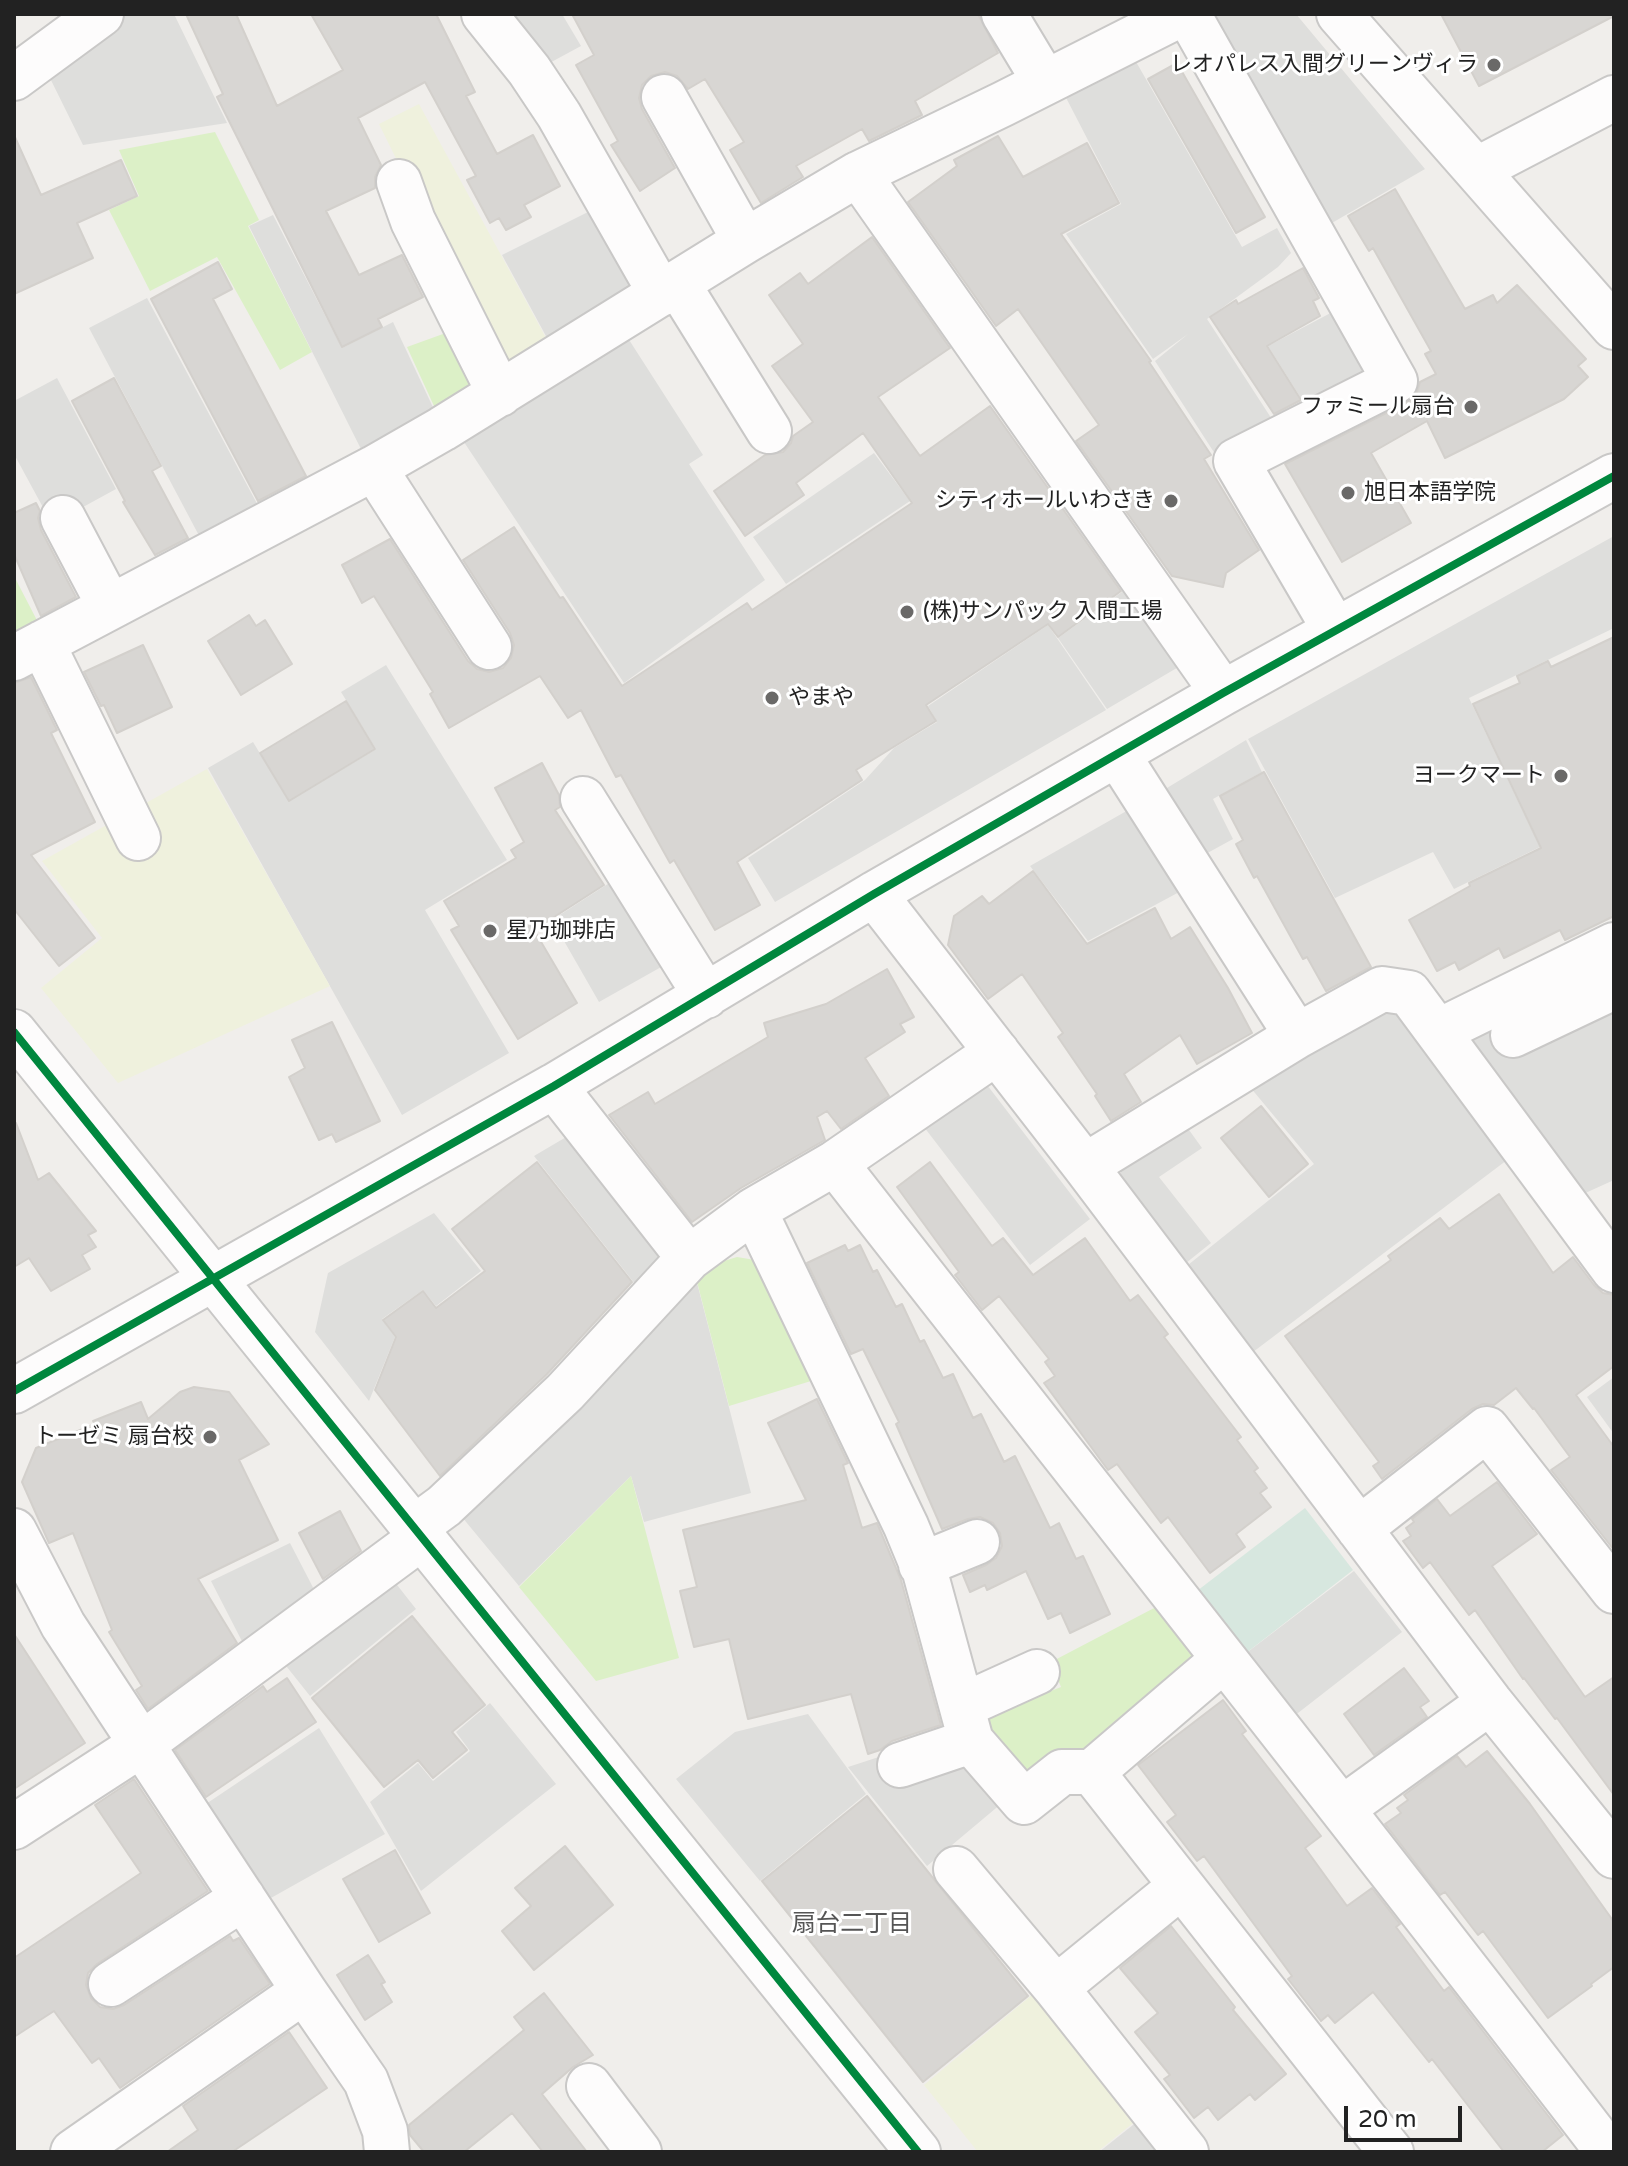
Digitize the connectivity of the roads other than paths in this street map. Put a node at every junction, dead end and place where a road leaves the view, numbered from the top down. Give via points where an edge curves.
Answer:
1 (101, 14) edge
2 (484, 14) edge
3 (1004, 14) edge
4 (1181, 14) edge
5 (1188, 14) edge
6 (1339, 14) edge
7 (56, 28) edge
8 (14, 78) edge
9 (1045, 82) junction
10 (664, 97) dead end
11 (1614, 98) edge
12 (1478, 169) junction
13 (858, 174) junction
14 (399, 182) dead end
15 (745, 241) junction
16 (669, 289) junction
17 (1614, 327) edge
18 (500, 394) junction
19 (769, 431) dead end
20 (374, 468) junction
21 (1614, 476) edge
22 (63, 518) dead end
23 (110, 607) junction
24 (1335, 630) junction
25 (489, 647) dead end
26 (28, 651) edge
27 (1223, 693) junction
28 (1117, 754) junction
29 (583, 799) dead end
30 (138, 838) dead end
31 (874, 894) junction
32 (1614, 945) edge
33 (1614, 987) edge
34 (706, 996) junction
35 (1439, 1031) junction
36 (14, 1032) edge
37 (1513, 1035) dead end
38 (1297, 1036) junction
39 (997, 1052) junction
40 (554, 1086) junction
41 (835, 1163) junction
42 (1085, 1166) junction
43 (754, 1210) junction
44 (689, 1258) junction
45 (1614, 1270) edge
46 (212, 1278) junction
47 (14, 1391) edge
48 (1359, 1529) junction
49 (14, 1531) edge
50 (418, 1532) junction
51 (977, 1542) dead end
52 (921, 1565) junction
53 (1614, 1591) edge
54 (1223, 1660) junction
55 (1037, 1672) dead end
56 (1490, 1702) junction
57 (966, 1723) junction
58 (142, 1744) junction
59 (900, 1765) dead end
60 (1092, 1772) junction
61 (1343, 1808) junction
62 (14, 1827) edge
63 (1614, 1856) edge
64 (956, 1869) dead end
65 (1180, 1887) junction
66 (243, 1898) junction
67 (111, 1984) dead end
68 (1056, 1988) junction
69 (304, 1991) junction
70 (589, 2086) dead end
71 (627, 2148) edge
72 (73, 2152) edge
73 (387, 2152) edge
74 (918, 2152) edge
75 (1186, 2152) edge
76 (1391, 2152) edge
77 (1608, 2152) edge

1 - 7 street
2 - 16 street via 529,70
3 - 9 street
4 - 9 street
5 - 24 street via 1395,381 1236,461
6 - 12 street
7 - 8 street
9 - 13 street
10 - 15 street
11 - 12 street
12 - 17 street
13 - 15 street
13 - 27 street
14 - 18 street via 413,221
15 - 16 street
16 - 18 street
16 - 19 street
18 - 20 street
20 - 23 street
20 - 25 street
21 - 24 street
22 - 23 street
23 - 26 street
24 - 27 street
26 - 30 street
27 - 28 street
28 - 31 street
28 - 38 street
29 - 34 street
31 - 34 street
31 - 39 street
32 - 35 street
33 - 37 street
34 - 40 street
35 - 38 street via 1409,993 1382,989
35 - 45 street
36 - 46 street
38 - 42 street
39 - 41 street
39 - 42 street
40 - 44 street
40 - 46 street
41 - 43 street
41 - 54 street
42 - 48 street
43 - 44 street
43 - 52 street
44 - 50 street via 565,1392
46 - 47 street
46 - 50 street
48 - 53 street via 1487,1429
48 - 56 street
49 - 58 street via 63,1625
50 - 58 street
50 - 74 street
51 - 52 street
52 - 57 street
54 - 60 street
54 - 61 street
55 - 57 street
56 - 61 street
56 - 63 street
57 - 59 street
57 - 60 street via 1024,1802 1062,1772
58 - 62 street
58 - 66 street
60 - 65 street
61 - 77 street
64 - 68 street
65 - 68 street
65 - 76 street
66 - 67 street
66 - 69 street
68 - 75 street
69 - 72 street
69 - 73 street via 366,2081 385,2131
70 - 71 street

